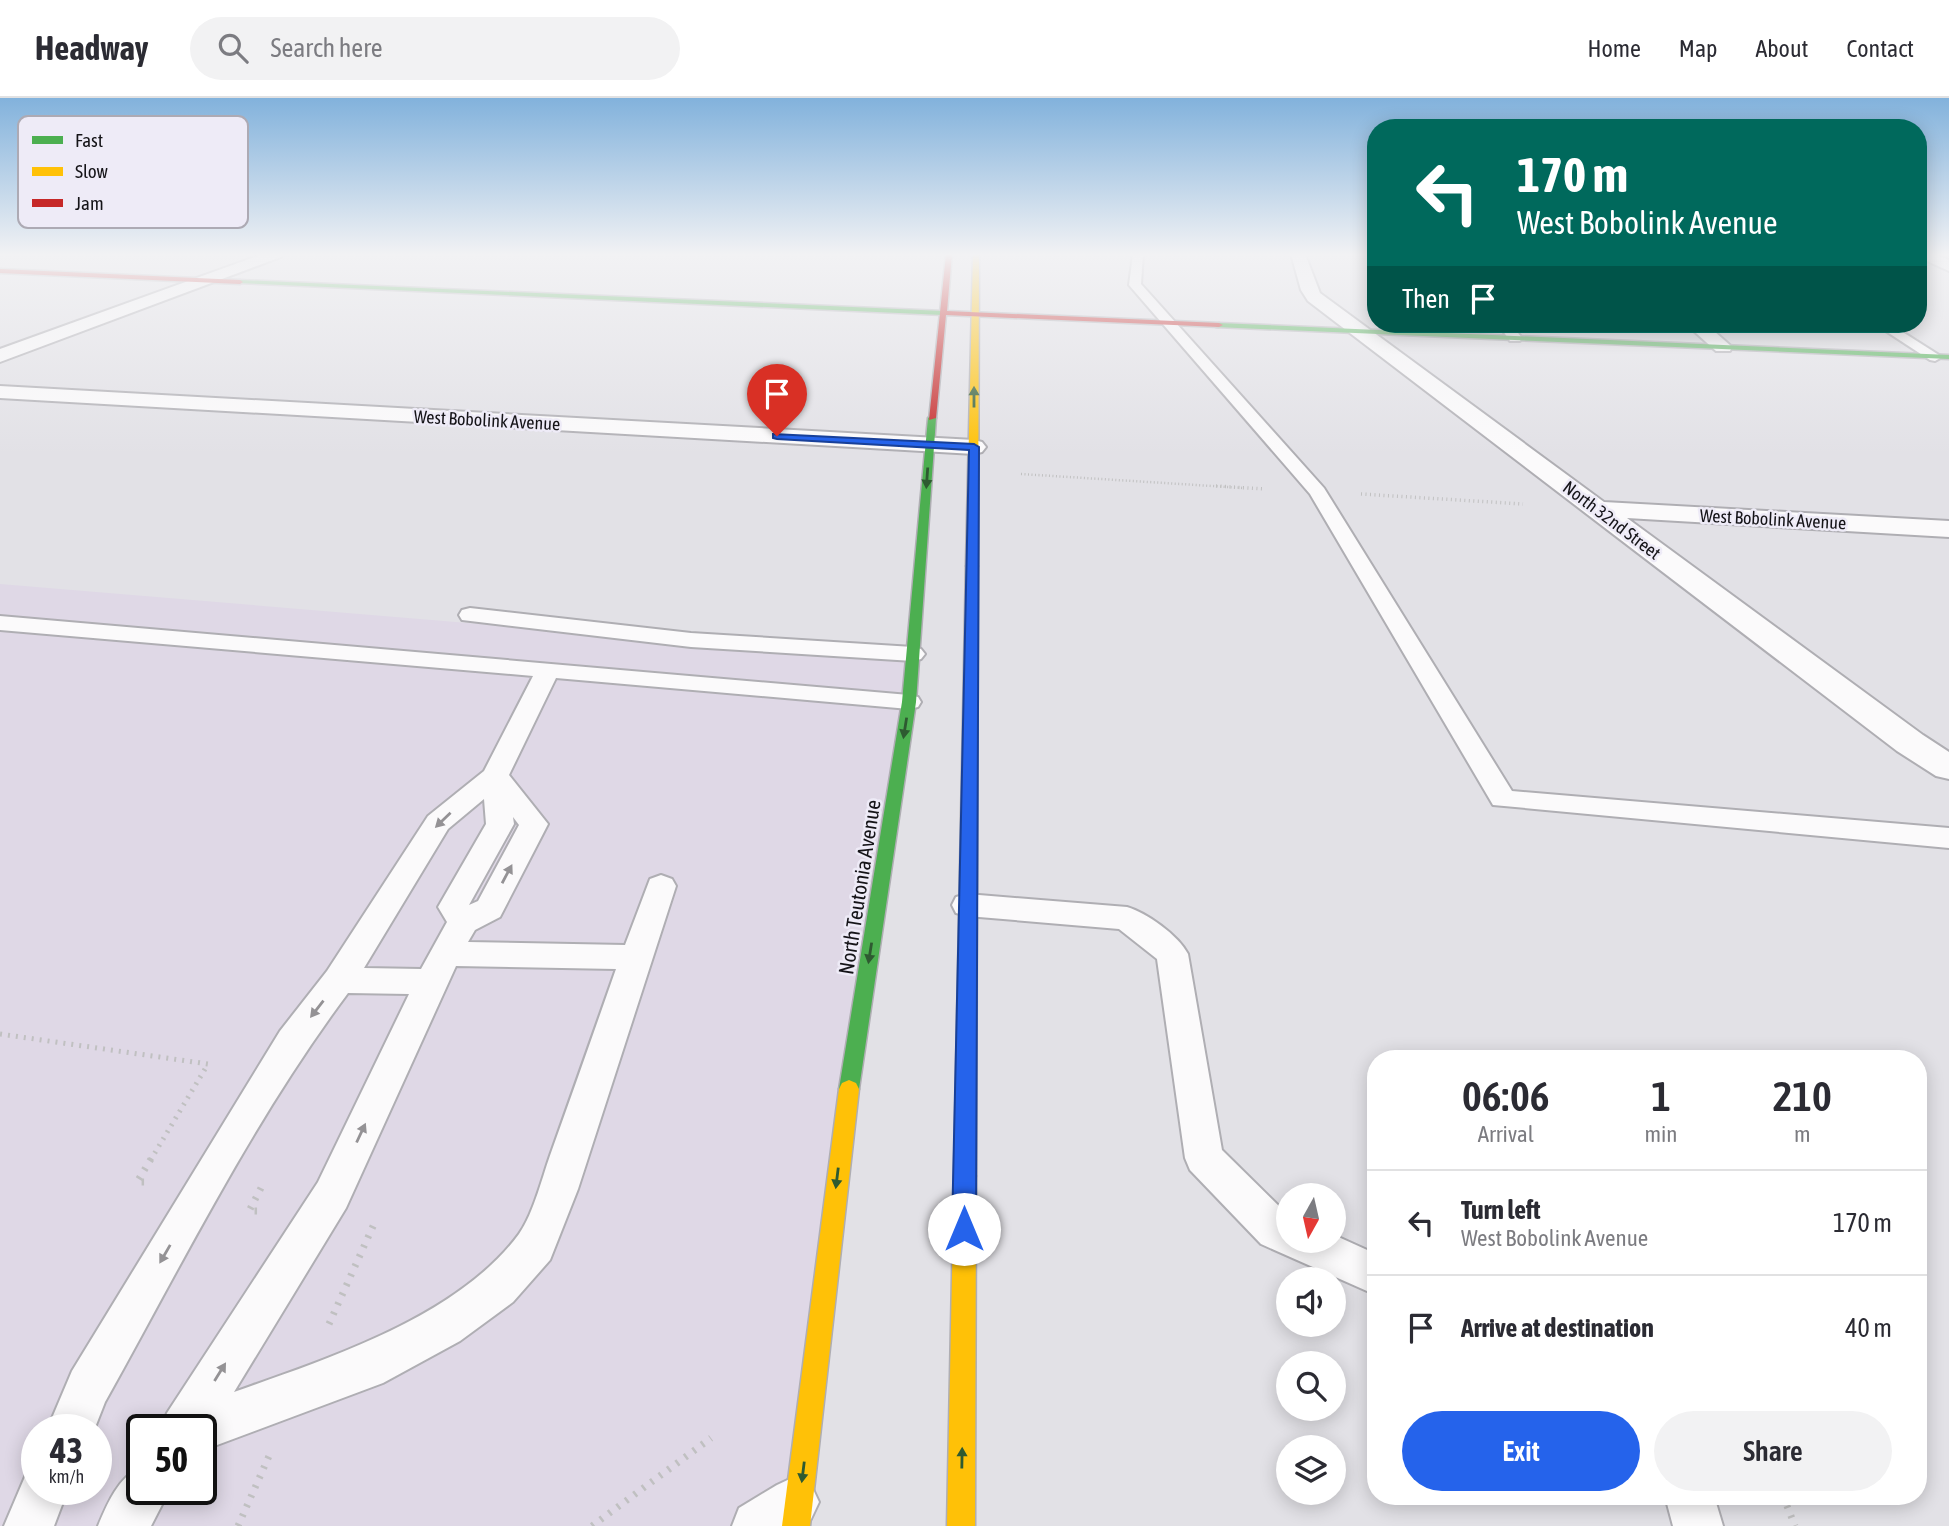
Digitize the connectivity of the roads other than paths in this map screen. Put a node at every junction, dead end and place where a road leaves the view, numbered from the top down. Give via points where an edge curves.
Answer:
1 (97, 321) edge
2 (943, 321) edge
3 (975, 321) edge
4 (1141, 321) edge
5 (1345, 321) edge
6 (1170, 322) junction
7 (1359, 331) junction
8 (1367, 331) edge
9 (1404, 333) edge
10 (1511, 333) edge
11 (1706, 333) edge
12 (1898, 333) edge
13 (1515, 338) junction
14 (1723, 347) junction
15 (0, 356) edge
16 (1942, 357) edge
17 (0, 392) edge
18 (929, 445) junction
19 (974, 447) junction
20 (1596, 509) junction
21 (1949, 529) edge
22 (470, 614) dead end
23 (0, 623) edge
24 (913, 654) junction
25 (549, 669) junction
26 (909, 702) junction
27 (1949, 768) edge
28 (495, 776) junction
29 (1949, 838) edge
30 (662, 886) dead end
31 (967, 905) junction
32 (637, 957) junction
33 (438, 968) junction
34 (339, 980) junction
35 (1276, 1230) edge
36 (1327, 1253) edge
37 (1367, 1271) edge
38 (76, 1414) edge
39 (194, 1414) edge
40 (217, 1422) edge
41 (38, 1505) edge
42 (136, 1505) edge
43 (1692, 1505) edge
44 (798, 1512) edge
45 (29, 1526) edge
46 (122, 1526) edge
47 (757, 1526) edge
48 (961, 1526) edge
49 (1698, 1526) edge

1 - 15 street
2 - 18 main road, North Teutonia Avenue
19 -> 3 main road
4 - 6 main road
5 - 7 street, North 32nd Street
6 - 7 main road
6 - 29 lane via 1318,492 1503,799
7 - 8 main road
7 - 20 street, North 32nd Street
9 - 13 main road
10 - 13 lane
11 - 14 street
12 - 16 lane
13 - 14 main road
14 - 16 main road
17 - 18 street, West Bobolink Avenue
18 - 19 street, West Bobolink Avenue
18 -> 24 main road, North Teutonia Avenue
19 - 31 main road
20 - 21 street, West Bobolink Avenue
20 - 27 street, North 32nd Street
22 - 24 lane via 583,630
23 - 25 lane
24 - 26 main road, North Teutonia Avenue
25 - 26 lane
25 - 28 lane
26 -> 44 main road, North Teutonia Avenue via 846,1107
33 -> 28 lane via 463,922 453,907 500,824
28 -> 34 lane via 438,823
30 - 32 lane
31 - 35 lane via 1127,918 1172,954 1205,1158
48 -> 31 main road
32 - 33 lane
32 - 40 lane via 535,1246 498,1287 444,1325 367,1367
33 - 34 lane
39 -> 33 lane via 332,1195
34 -> 38 lane via 292,1041
36 - 37 lane
41 - 45 lane
42 - 46 lane
43 - 49 lane
44 - 47 lane

